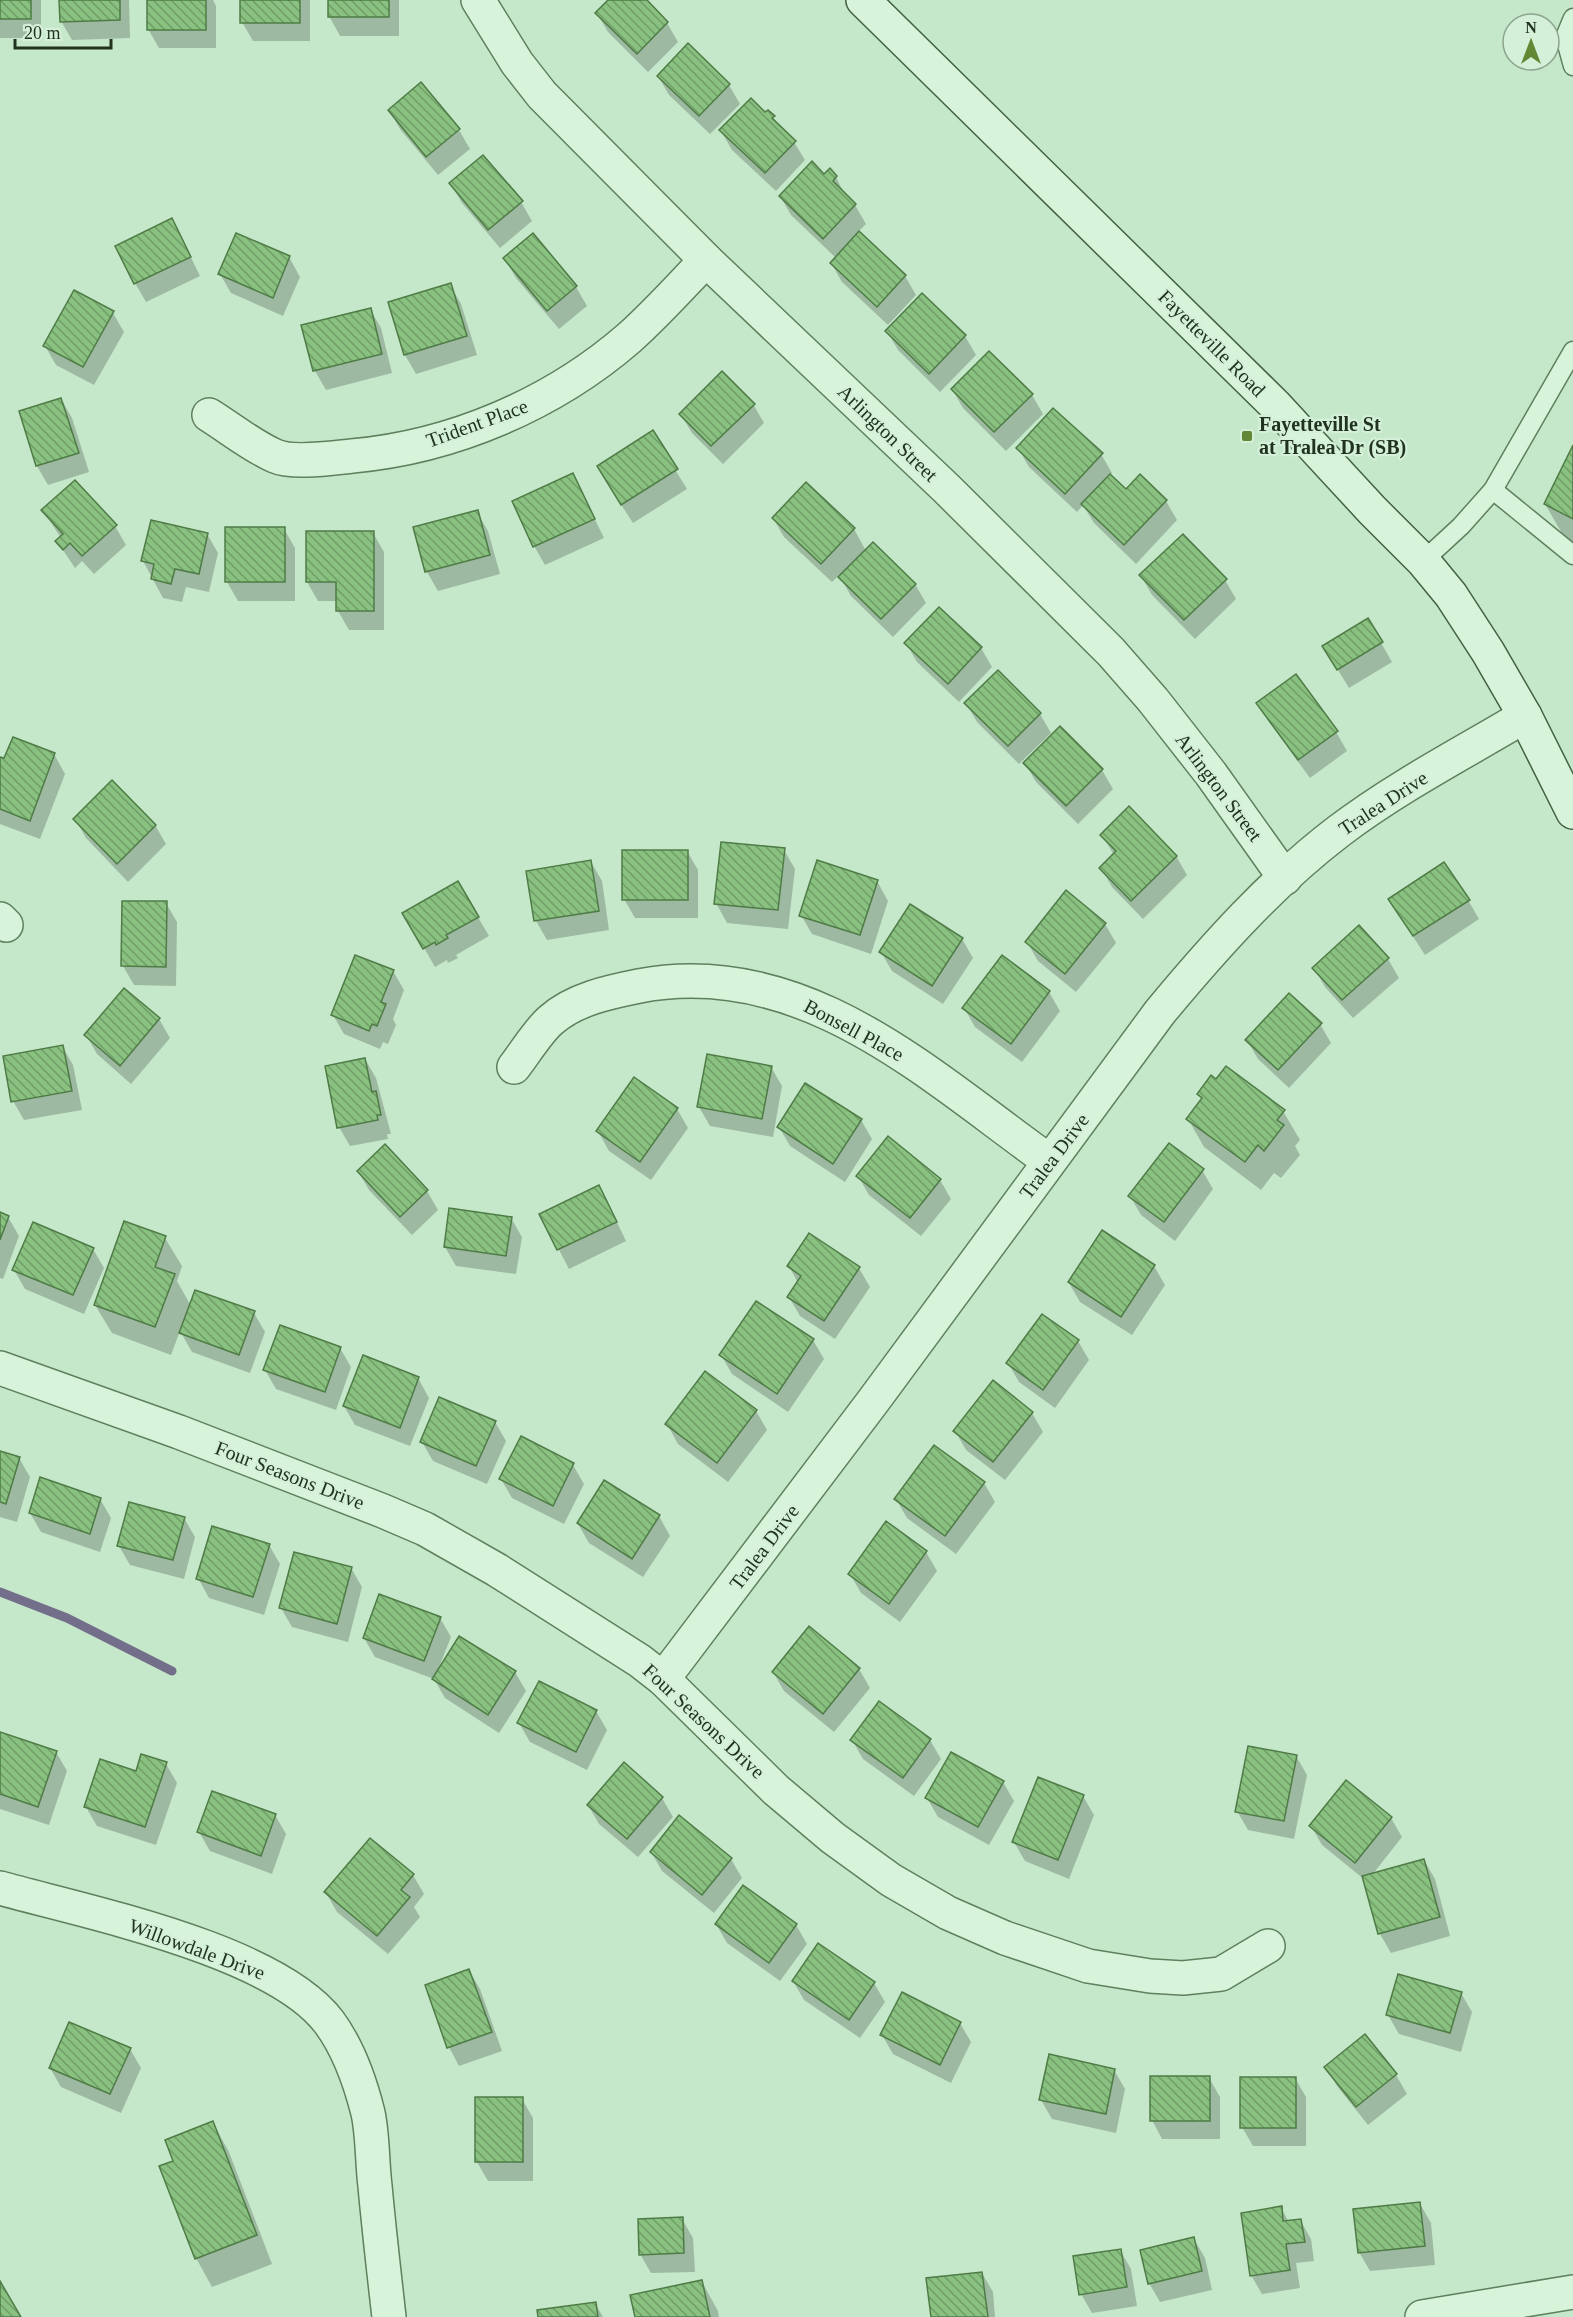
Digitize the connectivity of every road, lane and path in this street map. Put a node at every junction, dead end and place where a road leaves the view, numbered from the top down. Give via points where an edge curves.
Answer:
1 (478, 0) edge
2 (863, 0) edge
3 (1573, 18) edge
4 (1573, 66) edge
5 (706, 260) junction
6 (1573, 351) edge
7 (209, 415) dead end
8 (1493, 490) junction
9 (1573, 555) edge
10 (1424, 561) junction
11 (1525, 716) junction
12 (1573, 812) edge
13 (1286, 878) junction
14 (514, 1067) dead end
15 (1049, 1161) junction
16 (0, 1368) edge
17 (663, 1679) junction
18 (0, 1888) edge
19 (1268, 1946) dead end
20 (1573, 2292) edge
21 (390, 2317) edge
22 (1422, 2317) edge

1 - 5 street, Arlington Street via 517,63 542,94
2 - 10 street, Fayetteville Road via 1275,405
3 - 4 lane via 1564,37
5 - 7 street, Trident Place via 629,338 581,374 538,401 446,438 378,454 310,460 276,457
5 - 13 street, Arlington Street via 1111,652 1153,700
6 - 8 lane
8 - 9 lane
8 - 10 lane
10 - 11 street, Fayetteville Road via 1451,595
11 - 12 street, Fayetteville Road
11 - 13 street, Tralea Drive via 1399,790 1339,831
13 - 15 street, Tralea Drive via 1199,966 1160,1012
14 - 15 street, Bonsell Place via 550,1020 600,995 659,982 744,986 831,1013 887,1044
15 - 17 street, Tralea Drive
16 - 17 street, Four Seasons Drive via 190,1436 424,1529 606,1638
17 - 19 street, Four Seasons Drive via 776,1790 832,1838 891,1880 948,1913 1005,1938 1088,1966 1150,1976 1221,1974
18 - 21 street, Willowdale Drive via 136,1925 233,1958 278,1980 328,2021 351,2061 368,2116
20 - 22 street

